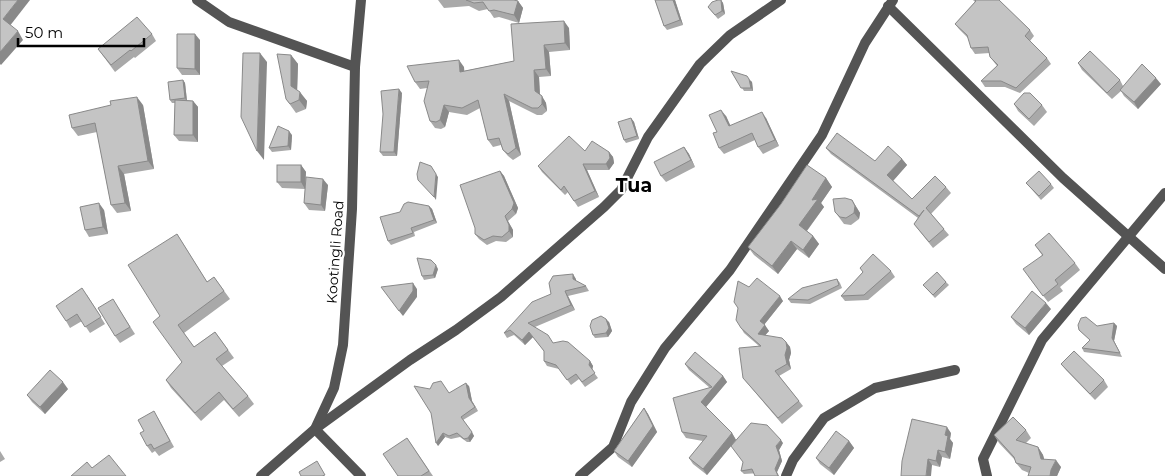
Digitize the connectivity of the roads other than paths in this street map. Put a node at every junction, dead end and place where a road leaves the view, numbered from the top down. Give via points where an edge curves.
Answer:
1 (197, 0) edge
2 (361, 0) edge
3 (781, 0) edge
4 (890, 3) edge
5 (355, 67) junction
6 (1165, 193) edge
7 (1129, 238) junction
8 (1165, 269) edge
9 (955, 370) dead end
10 (315, 429) junction
11 (261, 476) edge
12 (361, 476) edge
13 (580, 476) edge
14 (786, 476) edge
15 (987, 476) edge

1 - 5 street via 229,22
2 - 5 street, Kootingli Road
3 - 10 street via 730,35 700,64 648,137 621,190 604,207 501,297
4 - 7 street via 1042,157
4 - 13 street via 865,43 822,136 730,270 665,348 632,402 613,448
5 - 10 street, Kootingli Road via 352,209 343,345 334,388
6 - 7 street
7 - 8 street
7 - 15 street via 1042,340 983,459
9 - 14 street via 875,388 824,418 792,460
10 - 11 street, Kootingli Road
10 - 12 street

